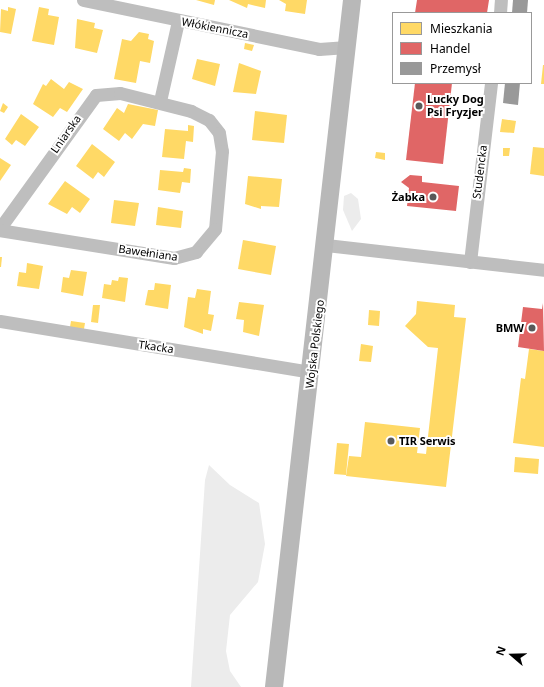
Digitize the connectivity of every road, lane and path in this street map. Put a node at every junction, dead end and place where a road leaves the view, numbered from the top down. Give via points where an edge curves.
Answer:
1 (83, 0) edge
2 (352, 0) edge
3 (501, 0) edge
4 (500, 12) edge
5 (178, 21) junction
6 (347, 47) junction
7 (491, 84) edge
8 (160, 101) junction
9 (0, 229) edge
10 (326, 245) junction
11 (470, 262) junction
12 (544, 270) edge
13 (0, 321) edge
14 (312, 372) junction
15 (274, 687) edge

1 - 5 street, Włókiennicza
2 - 6 main road, Wojska Polskiego
3 - 4 street
5 - 6 street, Włókiennicza via 319,49
5 - 8 street
6 - 10 main road, Wojska Polskiego
7 - 11 street, Studencka
8 - 9 street, Lniarska via 112,92 92,98
8 - 9 street, Bawełniana via 209,120 221,141 215,229 196,252 174,258
10 - 11 street
10 - 14 main road, Wojska Polskiego
11 - 12 street
13 - 14 street, Tkacka
14 - 15 main road, Wojska Polskiego

